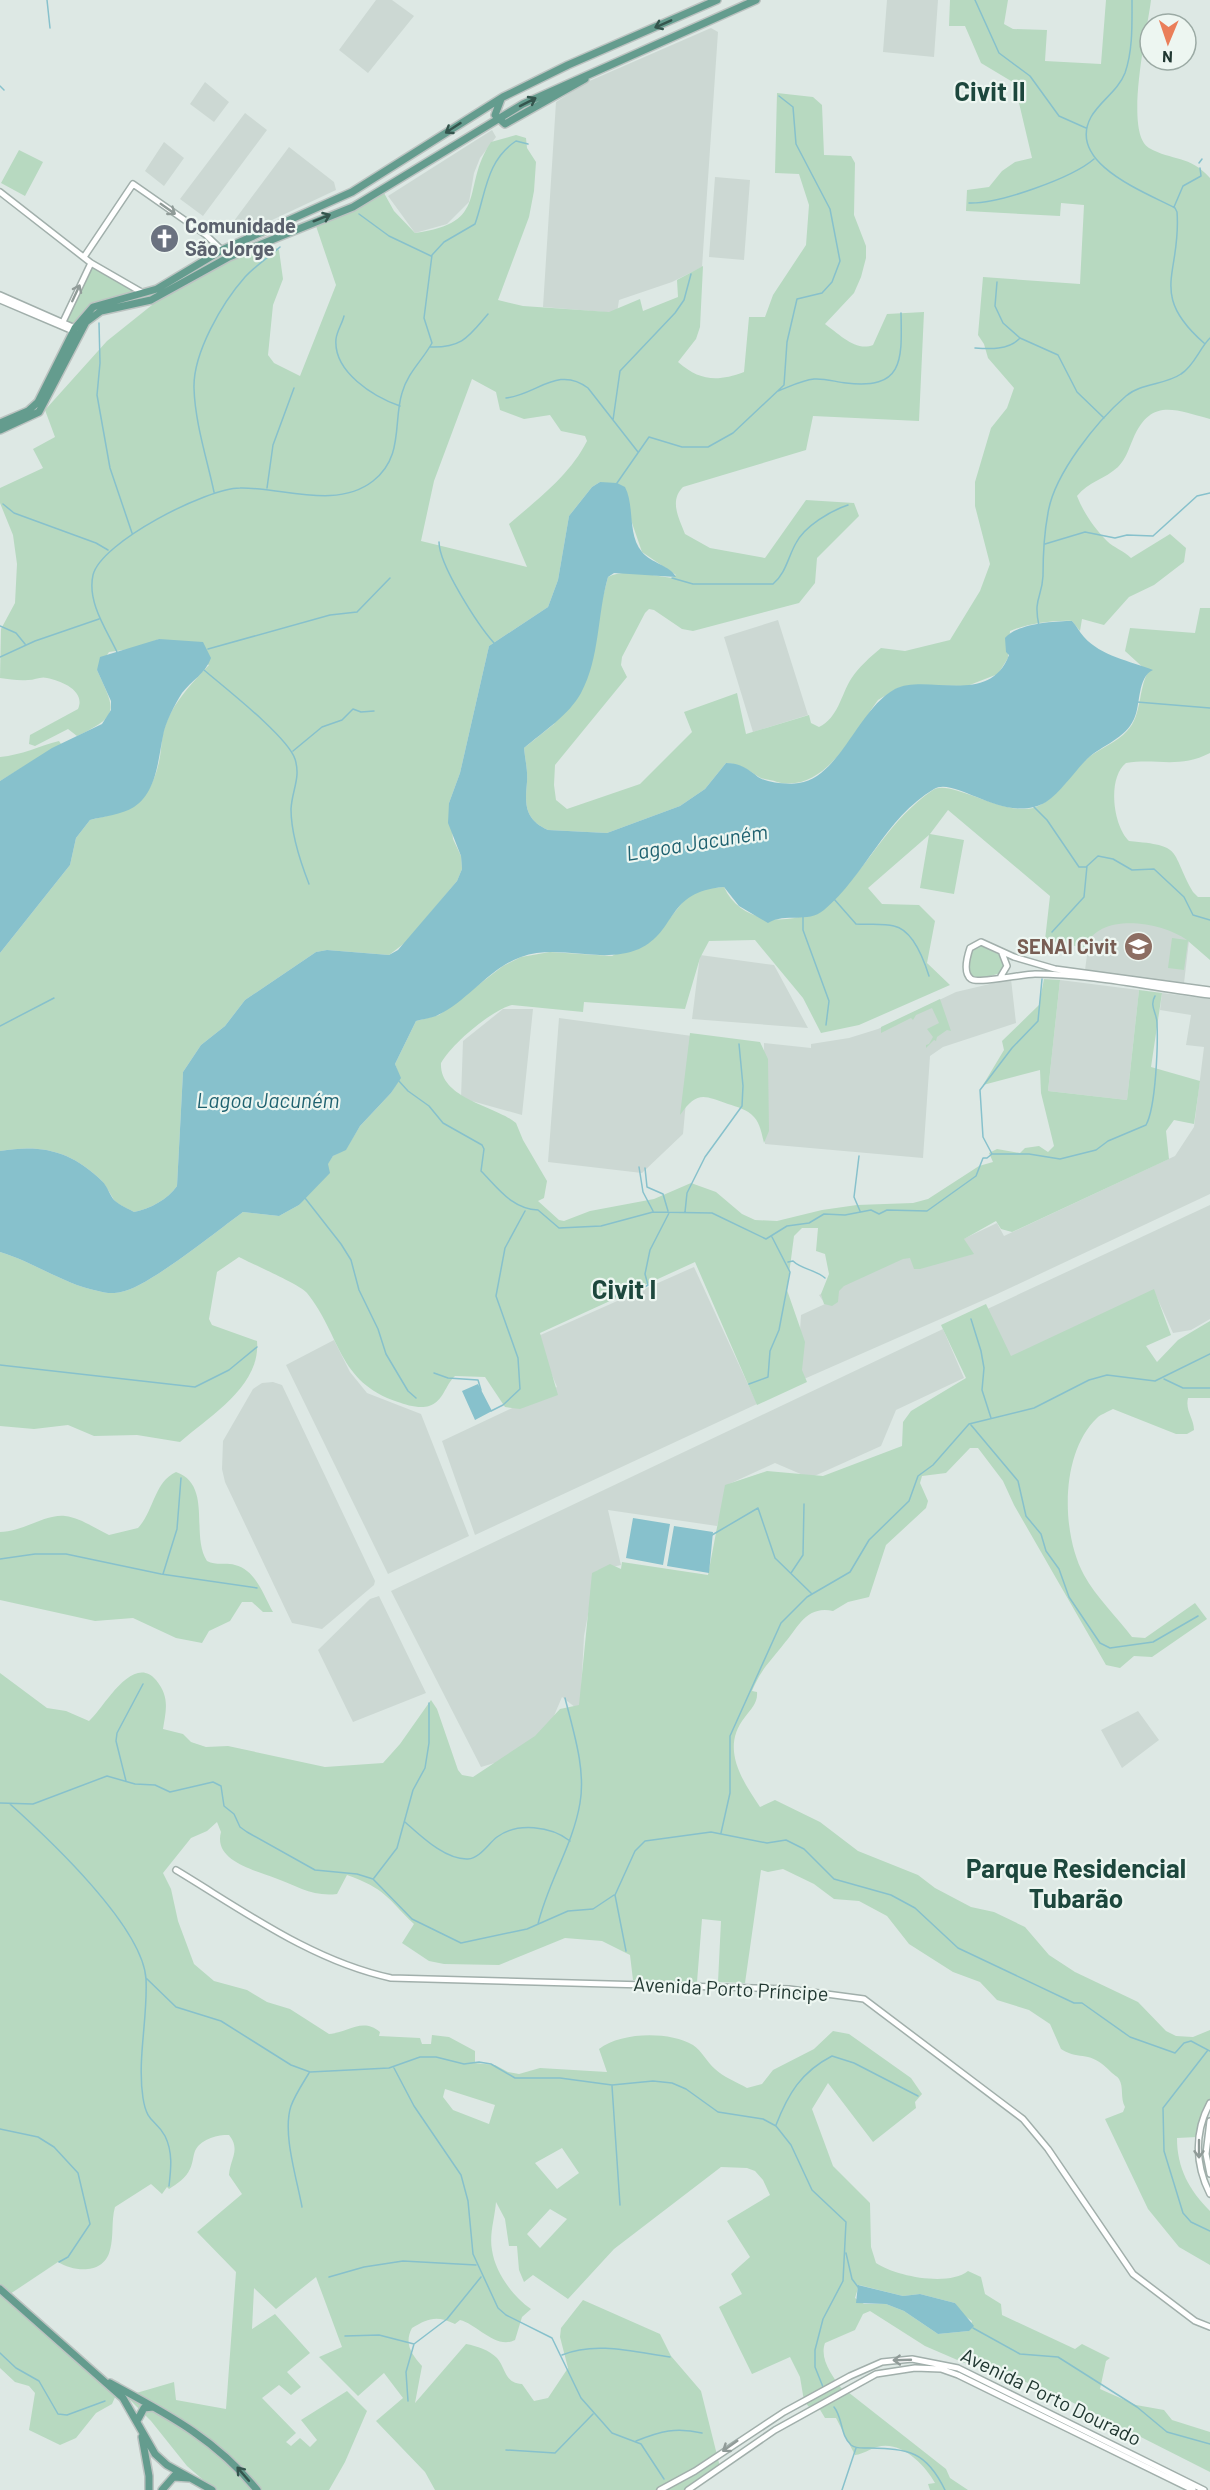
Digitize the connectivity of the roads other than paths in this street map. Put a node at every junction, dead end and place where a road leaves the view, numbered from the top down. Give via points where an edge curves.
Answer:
1 (717, 0) edge
2 (756, 0) edge
3 (503, 97) junction
4 (476, 113) junction
5 (496, 119) junction
6 (466, 138) junction
7 (0, 192) edge
8 (222, 250) junction
9 (229, 256) junction
10 (84, 257) junction
11 (91, 263) junction
12 (144, 294) junction
13 (0, 295) edge
14 (0, 300) edge
15 (62, 325) junction
16 (74, 330) junction
17 (0, 423) edge
18 (0, 430) edge
19 (1002, 953) junction
20 (999, 977) junction
21 (1210, 990) edge
22 (1210, 995) edge
23 (176, 1870) dead end
24 (1210, 2103) edge
25 (1210, 2121) edge
26 (1210, 2174) edge
27 (1210, 2194) edge
28 (0, 2289) edge
29 (1210, 2327) edge
30 (103, 2379) junction
31 (141, 2399) junction
32 (153, 2407) junction
33 (132, 2411) junction
34 (137, 2421) junction
35 (141, 2431) junction
36 (176, 2474) junction
37 (149, 2490) edge
38 (162, 2490) edge
39 (212, 2490) edge
40 (257, 2490) edge
41 (660, 2490) edge
42 (688, 2490) edge
43 (1192, 2490) edge
44 (1204, 2490) edge

1 -> 3 main road
5 -> 2 main road via 508,123 620,59
3 - 4 main road
3 - 5 main road via 495,110
4 - 6 main road via 479,124
4 -> 8 main road via 352,192
5 - 6 main road
9 -> 6 main road via 373,197
7 - 10 street
8 - 9 street
10 -> 8 street via 133,184
8 - 12 main road
9 - 18 main road via 158,297 108,308 95,316 81,330 39,412
10 - 11 street
11 - 12 street
15 -> 11 street
12 - 16 main road via 97,304
13 - 15 street
14 - 15 street
15 - 16 street
16 - 17 main road via 38,402 28,411
19 - 20 street via 1007,966
19 - 20 street via 981,942 975,944 969,951 966,970 976,981
19 - 21 street via 1055,969
20 - 22 street via 1054,975
23 - 29 street, Avenida Porto Príncipe via 298,1943 391,1978 800,1989 864,1999 1023,2118 1067,2175 1133,2274 1195,2322
24 -> 27 street via 1202,2121 1198,2148 1200,2169
25 - 26 street via 1206,2154
28 - 30 main road
30 - 31 main road
30 - 33 main road
31 - 32 main road
31 - 33 main road
32 - 34 main road via 144,2408
40 -> 32 main road via 219,2449
33 - 34 main road
34 - 35 main road
35 - 36 main road via 155,2454
35 - 37 main road
36 - 38 main road
36 - 39 main road
44 -> 41 street, Avenida Porto Dourado via 958,2367 912,2360 882,2362 850,2376 784,2412
42 - 43 street, Avenida Porto Dourado via 775,2430 830,2398 884,2371 915,2368 941,2369 958,2375

